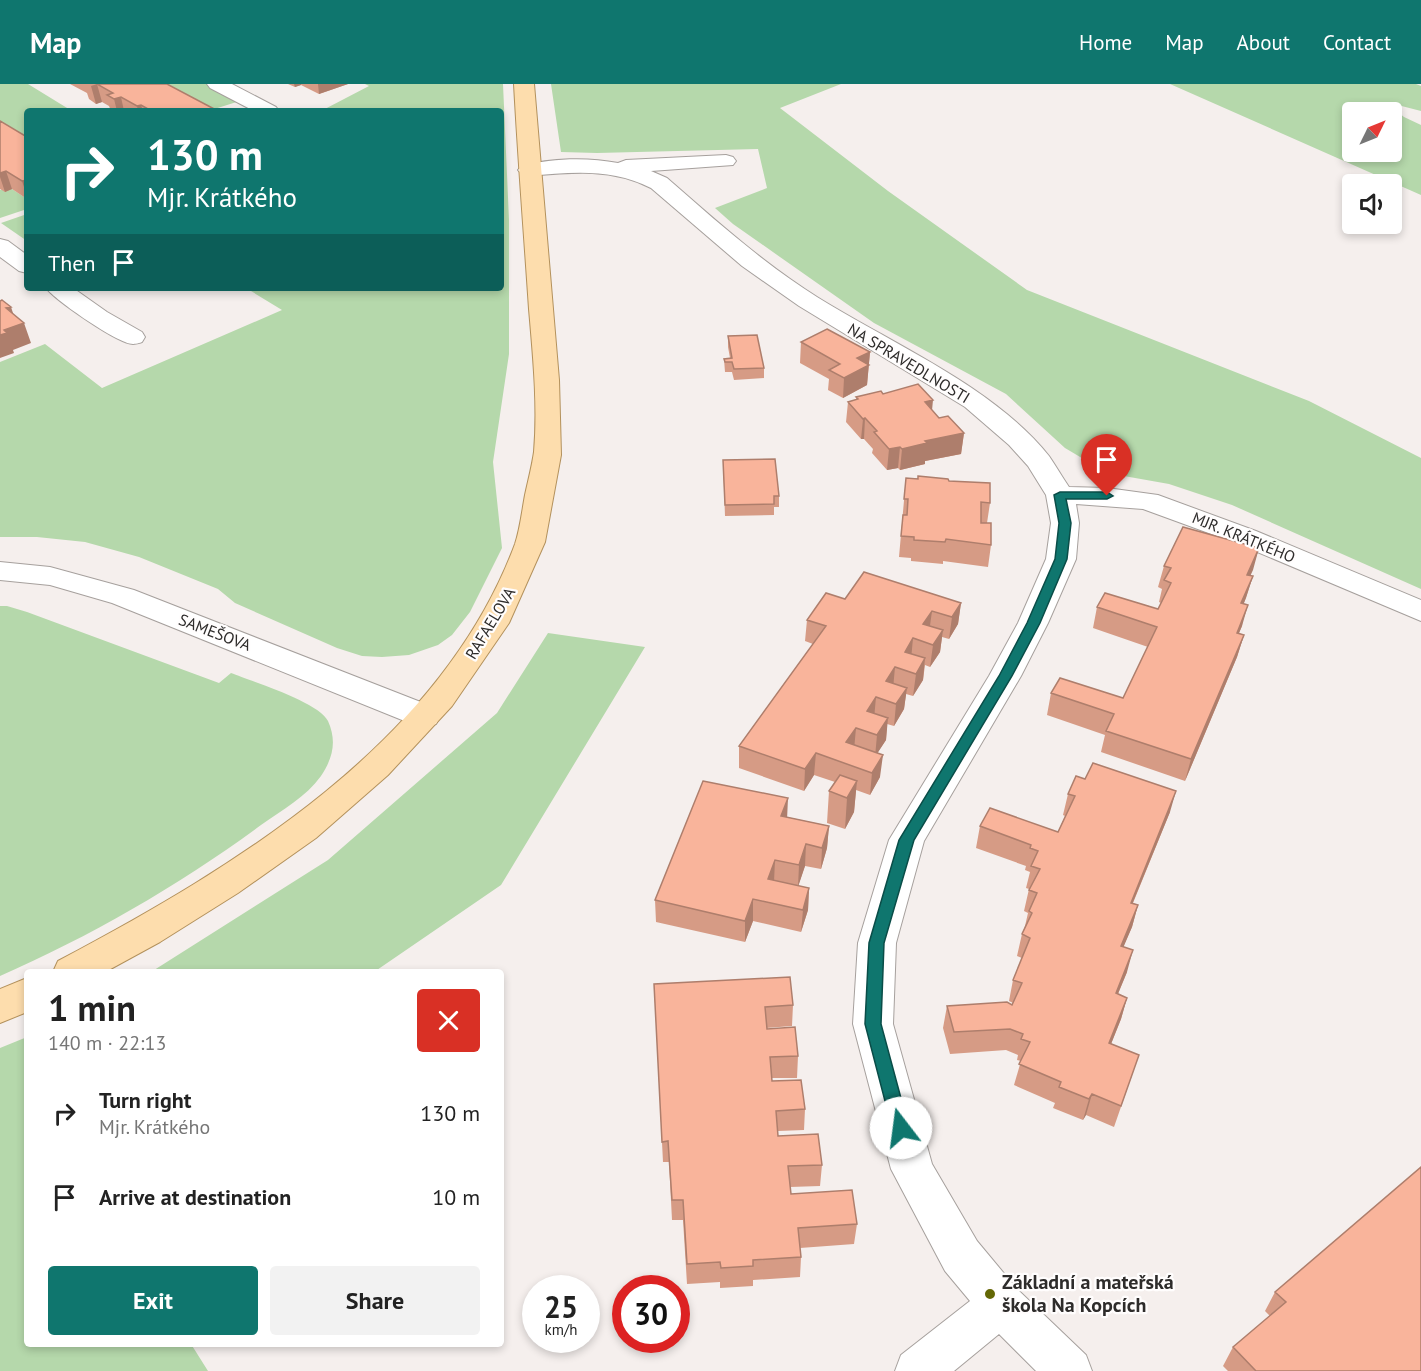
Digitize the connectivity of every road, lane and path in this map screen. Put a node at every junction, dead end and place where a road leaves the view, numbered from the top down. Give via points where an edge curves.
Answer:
1 (217, 84) edge
2 (524, 84) edge
3 (263, 108) edge
4 (726, 161) dead end
5 (610, 167) junction
6 (529, 170) junction
7 (0, 246) edge
8 (24, 264) edge
9 (62, 291) edge
10 (133, 337) dead end
11 (1060, 495) junction
12 (0, 571) edge
13 (1421, 611) edge
14 (424, 716) junction
15 (78, 969) edge
16 (24, 995) edge
17 (0, 1007) edge
18 (1001, 1304) junction
19 (918, 1371) edge
20 (1069, 1371) edge

1 - 3 street
2 - 6 main road, RAFAELOVA
4 - 5 street
5 - 6 street, NA SPRAVEDLNOSTI
5 - 11 street, NA SPRAVEDLNOSTI via 659,183 750,261 807,302 974,401 1018,439
6 - 14 main road, RAFAELOVA via 546,365 547,456 536,526 506,602 476,650
7 - 8 street
9 - 10 street
11 - 13 street, MJR. KRÁTKÉHO via 1148,501 1246,537
11 - 18 street, NA SPRAVEDLNOSTI via 1065,523 1061,559 1005,676 907,840 877,943 873,1024 912,1169 961,1256
12 - 14 street, SAMEŠOVA via 58,578 136,601
14 - 15 main road, RAFAELOVA via 348,792 291,838 176,916
16 - 17 main road
18 - 19 street
18 - 20 street, NA SPRAVEDLNOSTI

